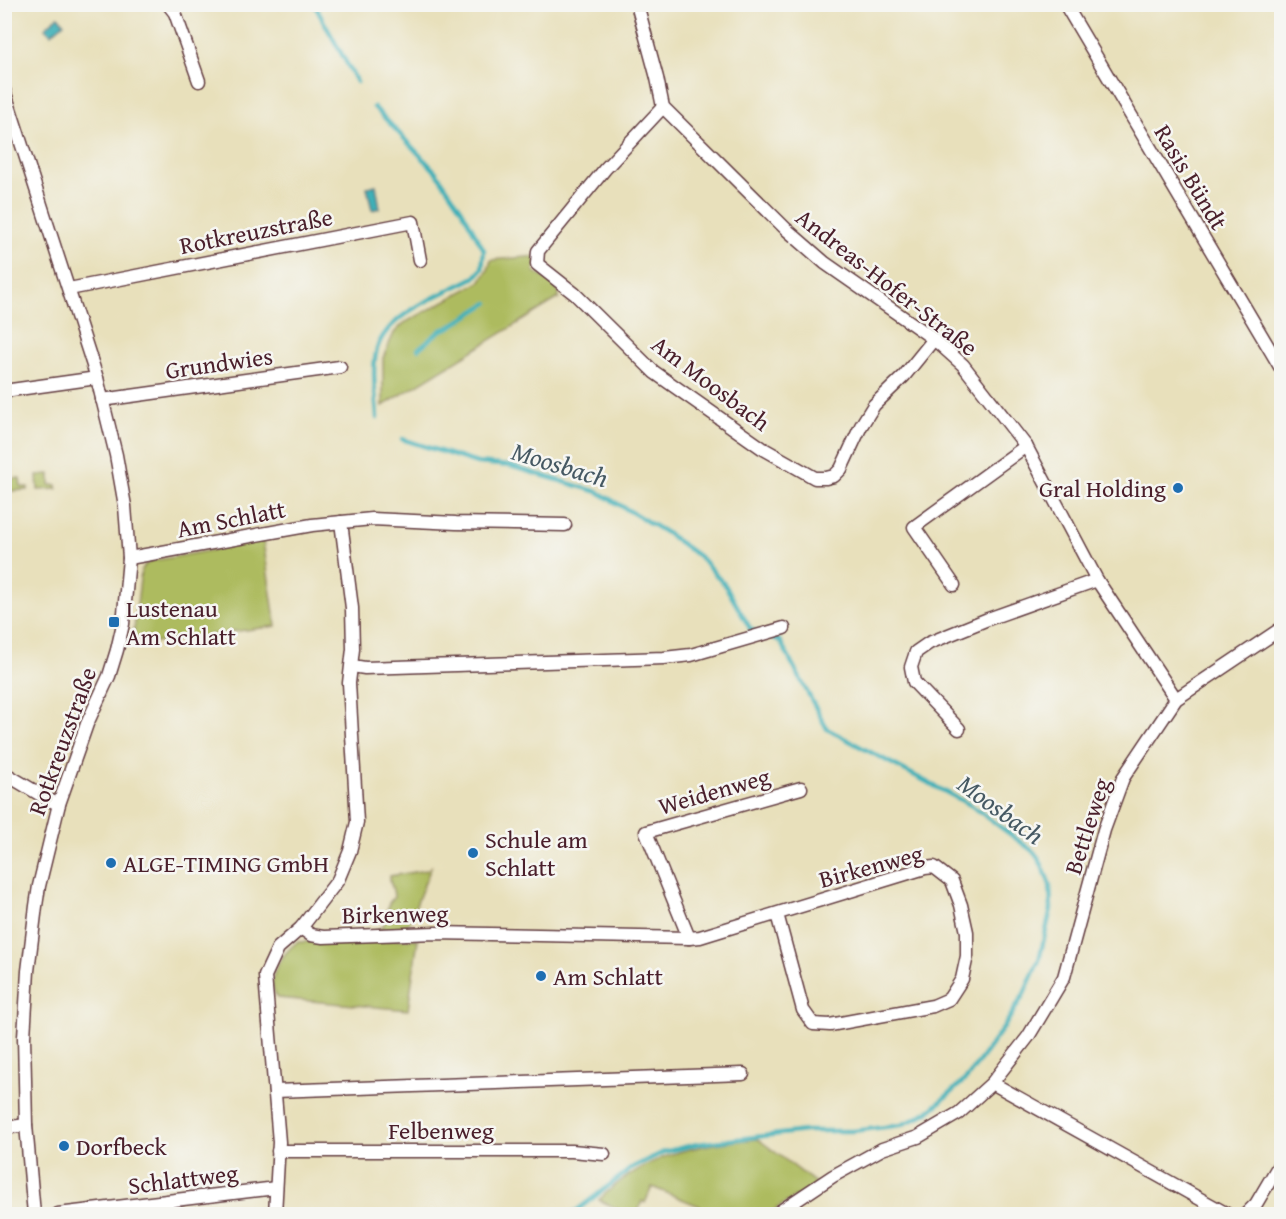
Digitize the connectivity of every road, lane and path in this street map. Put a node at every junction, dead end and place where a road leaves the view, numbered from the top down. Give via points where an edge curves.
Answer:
1 (168, 4) edge
2 (637, 4) edge
3 (1065, 4) edge
4 (200, 81) dead end
5 (4, 90) edge
6 (663, 107) junction
7 (420, 260) dead end
8 (69, 289) junction
9 (934, 339) junction
10 (340, 367) dead end
11 (1281, 370) edge
12 (97, 378) junction
13 (4, 391) edge
14 (102, 400) junction
15 (1026, 446) junction
16 (341, 522) junction
17 (566, 525) dead end
18 (129, 558) junction
19 (1097, 580) junction
20 (954, 585) dead end
21 (784, 628) dead end
22 (1281, 628) edge
23 (352, 666) junction
24 (1176, 699) junction
25 (959, 729) dead end
26 (4, 773) edge
27 (801, 788) dead end
28 (59, 804) junction
29 (777, 914) junction
30 (301, 928) junction
31 (689, 938) junction
32 (742, 1074) dead end
33 (992, 1083) junction
34 (275, 1091) junction
35 (26, 1125) junction
36 (4, 1128) edge
37 (278, 1151) junction
38 (604, 1154) dead end
39 (1281, 1160) edge
40 (276, 1188) junction
41 (34, 1215) edge
42 (58, 1215) edge
43 (275, 1215) edge
44 (776, 1215) edge
45 (1227, 1215) edge
46 (1246, 1215) edge

1 - 4 street via 175,13
2 - 6 street
3 - 11 street, Rasis Bündt
5 - 8 street, Rotkreuzstraße
6 - 9 street, Andreas-Hofer-Straße via 825,263
6 - 9 street, Am Moosbach via 605,169 538,251 537,264 575,294 654,372 762,448 815,478 826,478 841,469 874,405
7 - 8 street, Rotkreuzstraße via 413,222
8 - 12 street, Rotkreuzstraße
9 - 15 street, Andreas-Hofer-Straße via 963,365
10 - 14 street, Grundwies
12 - 13 street
12 - 14 street, Rotkreuzstraße
14 - 18 street, Rotkreuzstraße via 125,506
15 - 19 street, Andreas-Hofer-Straße
15 - 20 street via 914,527
16 - 17 street, Am Schlatt via 381,519
16 - 18 street, Am Schlatt
16 - 23 street via 352,608
18 - 28 street, Rotkreuzstraße via 117,650
19 - 24 street, Andreas-Hofer-Straße
19 - 25 street via 988,619 916,652 911,667 914,682
21 - 23 street via 691,655 641,660
22 - 24 street, Bettleweg
23 - 30 street via 349,683 357,822 338,880
24 - 33 street, Bettleweg via 1124,778 1104,830 1064,977 1028,1037
26 - 28 street
27 - 31 street, Weidenweg via 646,832
28 - 35 street, Rotkreuzstraße via 39,886 28,971 24,1028
29 - 29 street, Birkenweg via 934,867 952,881 963,914 967,956 962,979 949,999 933,1006 830,1025 813,1024 803,1010
29 - 31 street, Birkenweg
30 - 31 street, Birkenweg via 323,937 435,933
30 - 34 street via 278,948 266,976
32 - 34 street
33 - 44 street, Bettleweg via 959,1113 918,1137 882,1149 853,1165
33 - 45 street
34 - 37 street
35 - 36 street
35 - 41 street, Rotkreuzstraße
37 - 38 street, Felbenweg via 572,1150
37 - 40 street
39 - 46 street
40 - 42 street, Schlattweg
40 - 43 street

